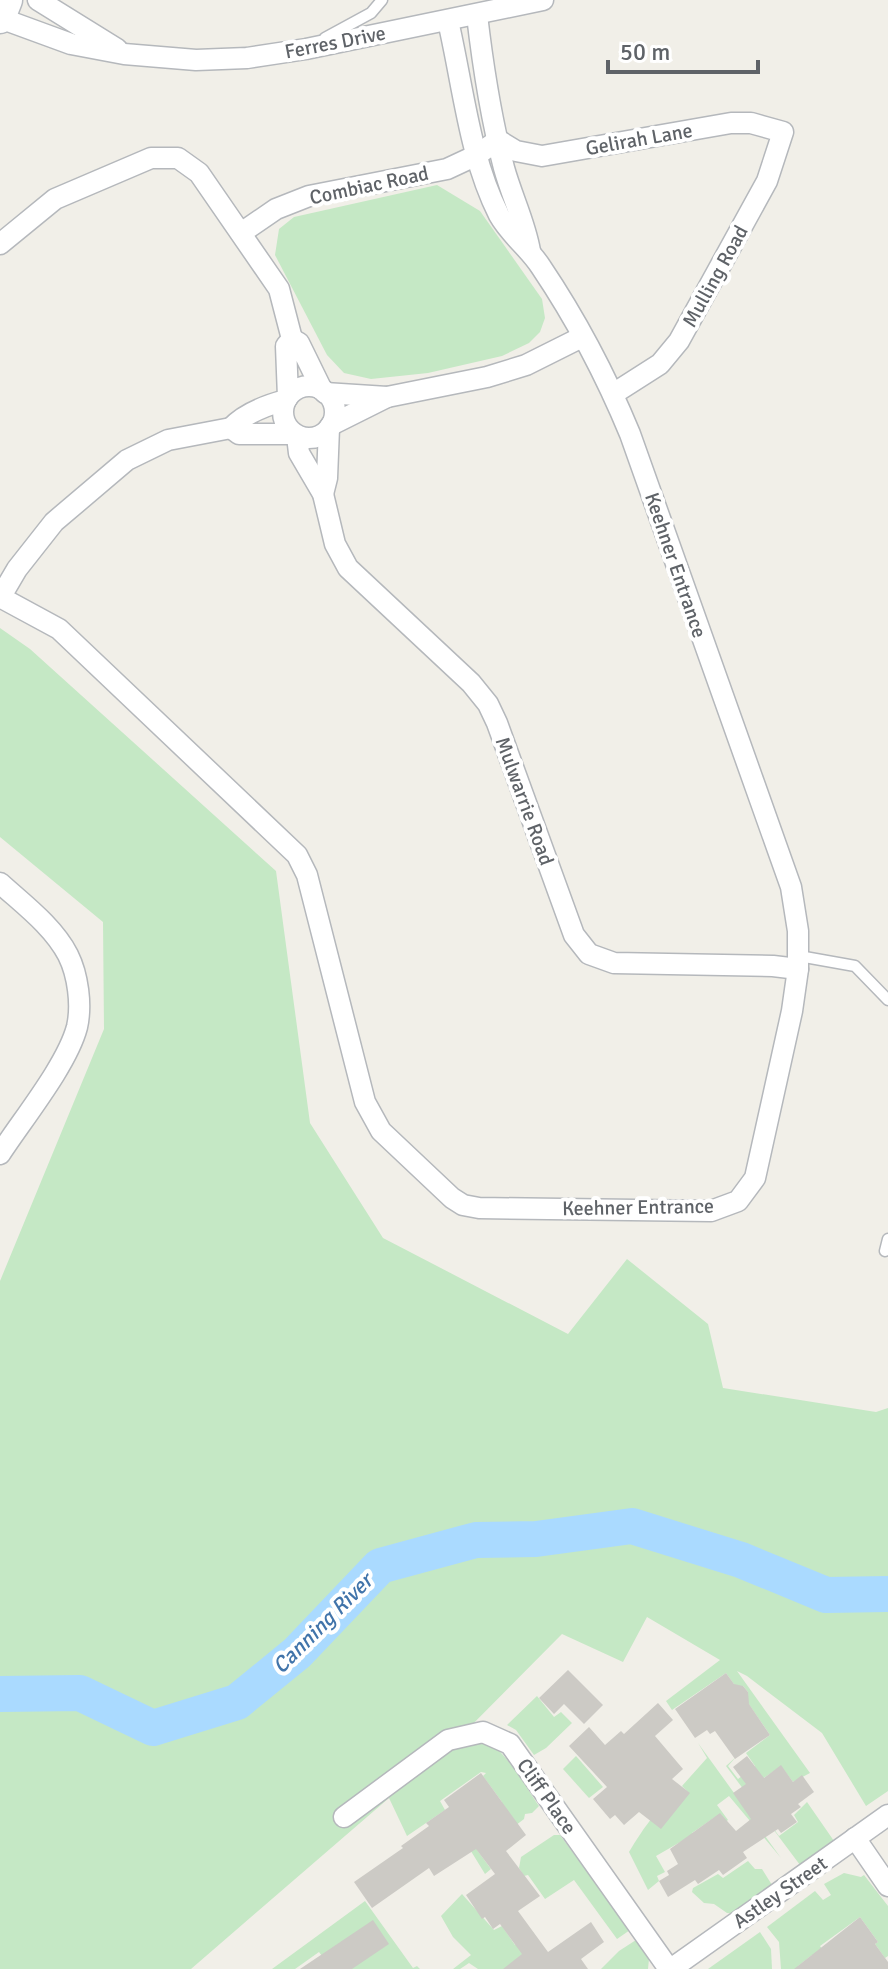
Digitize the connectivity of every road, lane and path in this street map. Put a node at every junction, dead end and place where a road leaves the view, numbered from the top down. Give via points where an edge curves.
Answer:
1 (7, 0) edge
2 (38, 0) edge
3 (382, 0) edge
4 (543, 0) edge
5 (477, 15) junction
6 (0, 18) edge
7 (448, 21) junction
8 (306, 49) junction
9 (124, 54) junction
10 (783, 132) joint
11 (498, 140) junction
12 (477, 155) junction
13 (241, 233) junction
14 (0, 244) edge
15 (530, 251) junction
16 (582, 337) junction
17 (292, 339) junction
18 (324, 391) junction
19 (613, 394) junction
20 (387, 397) junction
21 (287, 399) junction
22 (330, 427) junction
23 (231, 428) junction
24 (296, 435) junction
25 (323, 494) junction
26 (0, 598) edge
27 (0, 883) edge
28 (799, 963) junction
29 (888, 1000) edge
30 (0, 1154) edge
31 (888, 1239) edge
32 (885, 1251) dead end
33 (888, 1815) edge
34 (344, 1817) dead end
35 (855, 1838) junction
36 (888, 1886) edge
37 (670, 1969) edge

1 - 6 main road
2 - 9 street, Ferres Drive
3 - 8 lane via 371,13
4 - 5 street, Ferres Drive
5 - 7 street, Ferres Drive
5 - 11 street, Keehner Entrance
6 - 9 street, Ferres Drive via 71,44
7 - 8 street, Ferres Drive
7 - 12 street, Keehner Entrance
8 - 9 street, Ferres Drive via 196,60
10 - 11 street, Gelirah Lane via 731,123 542,156 516,151
10 - 19 street, Mulling Road via 767,181 679,341 660,364
11 - 12 street, Combiac Road
11 - 15 street, Keehner Entrance
12 - 13 street, Combiac Road via 447,169 309,196 276,209
12 - 15 street, Keehner Entrance via 500,216
13 - 14 street via 199,173 185,161 163,156 55,199
13 - 17 street via 279,289
15 - 16 street, Keehner Entrance
16 - 19 street, Keehner Entrance
16 - 20 street via 526,365
17 - 18 street
17 - 21 street via 286,346
18 - 20 street
18 - 21 street via 304,387
18 - 22 street via 334,408
19 - 28 street, Keehner Entrance via 786,868
20 - 22 street
21 - 23 street
21 - 24 street via 283,415
22 - 24 street via 318,437
22 - 25 street, Mulwarrie Road
23 - 24 street via 239,434
23 - 26 street via 168,440 127,460 54,522
24 - 25 street, Mulwarrie Road via 299,453
25 - 28 street, Mulwarrie Road via 330,531 348,568 488,704 574,935 589,954 614,963
26 - 28 street, Keehner Entrance via 59,629 297,855 307,875 365,1102 381,1131 463,1205 711,1211 738,1201 755,1178
27 - 30 street via 68,954 79,987 77,1027 60,1063
28 - 29 lane via 855,966
31 - 32 lane
33 - 35 street, Astley Street
34 - 37 street, Cliff Place via 448,1740 483,1732 510,1744
35 - 36 street
35 - 37 street, Astley Street

